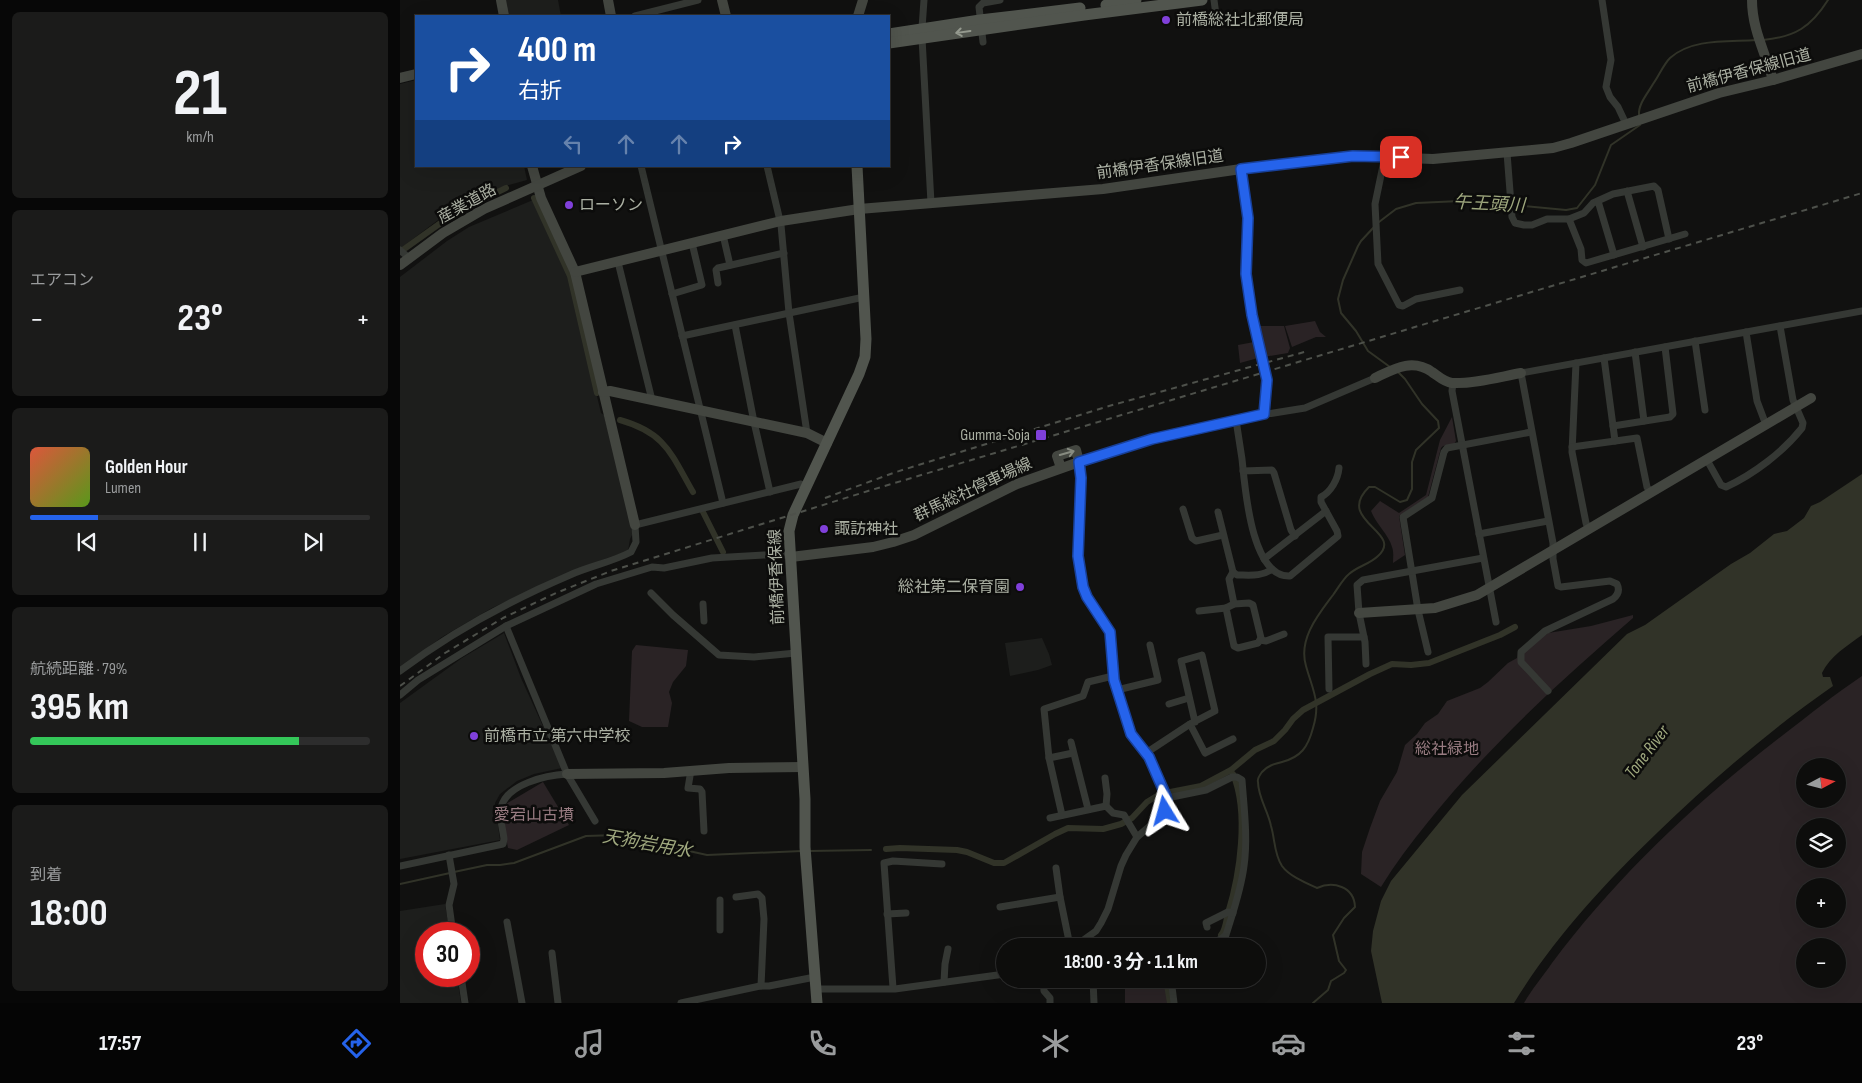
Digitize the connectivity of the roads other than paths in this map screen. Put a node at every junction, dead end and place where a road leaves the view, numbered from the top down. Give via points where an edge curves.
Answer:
1 (501, 0) edge
2 (608, 0) edge
3 (698, 0) edge
4 (722, 0) edge
5 (863, 0) edge
6 (924, 0) edge
7 (1000, 0) edge
8 (1136, 0) edge
9 (1202, 0) edge
10 (1214, 0) edge
11 (1602, 0) edge
12 (1752, 0) edge
13 (504, 15) edge
14 (611, 15) edge
15 (639, 15) edge
16 (726, 15) edge
17 (858, 15) edge
18 (1216, 15) dead end
19 (981, 25) junction
20 (922, 33) junction
21 (890, 34) edge
22 (983, 42) dead end
23 (890, 43) edge
24 (1862, 54) edge
25 (415, 74) edge
26 (400, 78) edge
27 (1773, 80) junction
28 (1626, 124) junction
29 (1507, 153) junction
30 (1385, 156) junction
31 (532, 167) edge
32 (579, 167) edge
33 (641, 167) edge
34 (766, 167) edge
35 (857, 167) edge
36 (1241, 169) junction
37 (536, 186) junction
38 (1627, 191) junction
39 (1598, 201) junction
40 (931, 203) junction
41 (859, 209) junction
42 (1570, 219) junction
43 (781, 221) junction
44 (1685, 234) dead end
45 (723, 235) junction
46 (1669, 239) junction
47 (692, 243) junction
48 (1643, 246) junction
49 (400, 250) edge
50 (661, 250) junction
51 (784, 252) junction
52 (1614, 255) junction
53 (409, 258) junction
54 (618, 262) junction
55 (400, 265) edge
56 (730, 265) junction
57 (575, 272) junction
58 (718, 283) dead end
59 (1460, 290) dead end
60 (672, 294) junction
61 (864, 297) junction
62 (1862, 311) edge
63 (789, 313) junction
64 (735, 325) junction
65 (1780, 326) junction
66 (1746, 332) junction
67 (682, 336) junction
68 (1695, 341) junction
69 (1665, 347) junction
70 (1635, 352) junction
71 (1604, 358) junction
72 (1576, 363) junction
73 (1520, 373) junction
74 (1375, 378) joint
75 (1452, 383) junction
76 (603, 392) junction
77 (1811, 398) dead end
78 (652, 400) junction
79 (1795, 408) junction
80 (700, 410) junction
81 (1704, 410) dead end
82 (1264, 414) junction
83 (1236, 420) junction
84 (1644, 421) junction
85 (754, 422) junction
86 (1766, 425) junction
87 (1613, 426) junction
88 (1531, 432) junction
89 (807, 433) junction
90 (1615, 440) junction
91 (827, 443) junction
92 (1462, 444) junction
93 (1572, 447) junction
94 (1706, 460) junction
95 (1079, 462) junction
96 (1339, 468) dead end
97 (1242, 471) junction
98 (807, 486) junction
99 (770, 492) junction
100 (1651, 493) junction
101 (723, 503) junction
102 (1183, 509) dead end
103 (1326, 511) junction
104 (1218, 512) dead end
105 (1548, 521) junction
106 (635, 525) junction
107 (1589, 530) junction
108 (1479, 534) junction
109 (1224, 535) junction
110 (1295, 536) junction
111 (1553, 551) junction
112 (791, 556) junction
113 (1483, 558) junction
114 (1264, 559) junction
115 (1272, 569) junction
116 (1233, 572) junction
117 (1412, 572) junction
118 (1489, 589) junction
119 (651, 593) dead end
120 (703, 604) dead end
121 (1234, 604) junction
122 (1226, 608) junction
123 (1418, 610) junction
124 (1199, 611) dead end
125 (1359, 613) junction
126 (704, 620) dead end
127 (1496, 622) dead end
128 (506, 626) junction
129 (1284, 634) dead end
130 (1364, 637) junction
131 (1260, 640) junction
132 (1150, 645) dead end
133 (1428, 652) dead end
134 (796, 653) junction
135 (1366, 664) dead end
136 (400, 671) edge
137 (1113, 676) junction
138 (1329, 689) dead end
139 (1117, 690) junction
140 (1548, 691) dead end
141 (400, 695) edge
142 (1189, 698) junction
143 (1169, 704) dead end
144 (1193, 723) junction
145 (1233, 739) dead end
146 (1070, 742) dead end
147 (1073, 753) junction
148 (1146, 753) junction
149 (1049, 758) junction
150 (803, 767) junction
151 (691, 770) junction
152 (568, 774) junction
153 (1104, 778) dead end
154 (1166, 797) junction
155 (1106, 806) junction
156 (1088, 809) junction
157 (1062, 815) junction
158 (1050, 818) dead end
159 (595, 821) dead end
160 (704, 831) dead end
161 (1137, 837) junction
162 (449, 854) junction
163 (942, 864) dead end
164 (400, 866) edge
165 (1056, 868) dead end
166 (736, 897) dead end
167 (1060, 897) junction
168 (720, 900) dead end
169 (1000, 907) dead end
170 (906, 913) dead end
171 (1233, 913) junction
172 (887, 914) junction
173 (451, 922) edge
174 (507, 922) dead end
175 (1207, 927) dead end
176 (720, 930) dead end
177 (1068, 938) edge
178 (1086, 938) edge
179 (1223, 938) edge
180 (948, 949) dead end
181 (552, 953) dead end
182 (996, 975) edge
183 (944, 982) junction
184 (815, 983) junction
185 (761, 986) junction
186 (462, 987) edge
187 (893, 988) junction
188 (1044, 988) edge
189 (1093, 988) edge
190 (1172, 988) edge
191 (465, 1003) edge
192 (522, 1003) edge
193 (558, 1003) edge
194 (682, 1003) edge
195 (817, 1003) edge
196 (1050, 1003) edge
197 (1094, 1003) edge
198 (1174, 1003) edge

1 - 13 street
2 - 14 street
3 - 15 street
4 - 16 street
5 - 17 street
6 - 20 street
7 - 19 street via 980,4
8 - 19 main road
9 - 19 main road
10 - 18 street
11 - 28 street via 1611,60 1606,87
12 - 27 street via 1756,34
19 - 20 main road
19 - 22 street
20 - 21 main road
20 - 23 main road
20 - 40 street
24 - 27 street, 前橋伊香保線旧道
25 - 26 street
27 - 28 street, 前橋伊香保線旧道 via 1719,93
28 - 29 street, 前橋伊香保線旧道 via 1566,145
29 - 30 street, 前橋伊香保線旧道 via 1433,159
29 - 42 street via 1513,221 1532,225 1546,219
30 - 36 street, 前橋伊香保線旧道 via 1353,156
30 - 59 street via 1374,204 1379,266 1399,305
31 - 37 street
32 - 37 street, 産業道路
33 - 50 street
34 - 43 street
35 - 41 main road, 前橋伊香保線
36 - 40 street, 前橋伊香保線旧道 via 1103,189
36 - 82 street via 1248,218 1246,274 1267,380
37 - 53 street, 産業道路 via 484,209
37 - 57 street
38 - 39 street
38 - 46 street via 1656,187
38 - 48 street
39 - 42 street via 1584,213
39 - 52 street
40 - 41 street, 前橋伊香保線旧道
41 - 43 street, 前橋伊香保線旧道
41 - 61 main road, 前橋伊香保線
42 - 52 street via 1583,262
43 - 45 street, 前橋伊香保線旧道
43 - 51 street
44 - 46 street
45 - 47 street, 前橋伊香保線旧道
45 - 56 street
46 - 48 street
47 - 50 street, 前橋伊香保線旧道
47 - 60 street via 701,287
48 - 52 street
49 - 53 street
50 - 54 street, 前橋伊香保線旧道
50 - 60 street
51 - 56 street
51 - 63 street
53 - 55 street, 産業道路
54 - 57 street, 前橋伊香保線旧道
54 - 78 street
56 - 58 street via 716,269
57 - 76 street
60 - 67 street
61 - 63 street
61 - 91 main road, 前橋伊香保線 via 865,357
62 - 65 street
63 - 64 street
63 - 89 street
64 - 67 street
64 - 85 street
65 - 66 street
65 - 79 street
66 - 68 street
66 - 86 street via 1757,401
67 - 80 street
68 - 69 street
68 - 81 street
69 - 70 street
69 - 84 street via 1673,414
70 - 71 street
70 - 84 street
71 - 72 street
71 - 87 street
72 - 73 street
72 - 93 street
73 - 75 street
73 - 88 street
74 - 75 street via 1411,364 1420,365
74 - 82 street via 1305,408
75 - 92 street
76 - 78 street
76 - 106 street
77 - 79 street
78 - 80 street
79 - 86 street
79 - 94 street via 1803,423 1801,430 1749,474 1724,487
80 - 85 street
80 - 101 street
82 - 83 street
83 - 95 street via 1152,439
83 - 97 street
84 - 87 street
85 - 89 street
85 - 99 street
86 - 94 street
87 - 90 street
88 - 92 street
88 - 105 street
89 - 91 street
90 - 93 street
90 - 100 street via 1638,439
91 - 98 main road, 前橋伊香保線
92 - 108 street
92 - 117 street via 1444,450 1431,500 1403,517
93 - 107 street
94 - 100 street
95 - 112 street, 群馬総社停車場線 via 1018,484 900,540 873,547
95 - 137 street via 1080,573 1087,597 1110,632
96 - 103 street via 1329,493 1321,497
97 - 110 street via 1272,470
97 - 114 street via 1248,510
98 - 99 street via 801,484
98 - 112 main road, 前橋伊香保線 via 790,526
99 - 101 street
100 - 107 street
101 - 106 street
102 - 109 street via 1192,538 1196,541
103 - 110 street
103 - 115 street via 1337,531 1336,540 1290,576 1283,577
104 - 109 street
105 - 108 street
105 - 111 street
106 - 136 street via 636,542 631,552 572,574 501,607 455,633
107 - 111 street
108 - 113 street
109 - 116 street
110 - 114 street
111 - 118 street
111 - 140 street via 1559,587 1610,581 1617,584 1619,592 1613,599 1540,634 1521,652 1521,662
112 - 128 street via 733,556 664,568 652,567 584,588
112 - 134 main road, 前橋伊香保線
113 - 117 street
113 - 118 street
114 - 115 street
115 - 116 street via 1266,574 1251,576
116 - 121 street via 1229,579
117 - 123 street
117 - 125 street via 1359,582
118 - 123 street via 1448,605
118 - 127 street
119 - 134 street via 719,655 754,657
120 - 126 street
121 - 122 street
121 - 131 street via 1253,605
122 - 124 street
122 - 131 street via 1234,646 1238,648
123 - 125 street
123 - 133 street
125 - 130 street
128 - 141 street via 418,680
128 - 152 street
129 - 131 street via 1266,642
130 - 135 street
130 - 138 street via 1328,637
132 - 139 street via 1158,680
134 - 150 main road, 前橋伊香保線
137 - 139 street
137 - 149 street via 1088,682 1083,696 1044,709
139 - 148 street via 1131,734
142 - 143 street
142 - 144 street
142 - 144 street via 1182,660 1202,655 1215,711
144 - 145 street via 1205,753
144 - 148 street
146 - 147 street
147 - 149 street
147 - 156 street
148 - 154 street
149 - 157 street
150 - 151 street
150 - 184 main road, 前橋伊香保線 via 805,852
151 - 152 street
151 - 160 street via 688,788 702,792
152 - 159 street
152 - 162 street via 538,779 508,795 500,810 503,844
153 - 155 street
154 - 161 street via 1161,818
154 - 171 street via 1206,790 1232,777 1242,780 1245,855
155 - 156 street
155 - 161 street via 1111,812 1125,816
156 - 157 street
157 - 158 street
161 - 178 street via 1121,866 1102,923
162 - 164 street
162 - 173 street via 454,884 449,905
163 - 172 street via 884,862
165 - 167 street
166 - 185 street via 758,894 762,898
167 - 169 street
167 - 177 street
168 - 176 street
170 - 172 street
171 - 175 street via 1228,912 1206,923
171 - 179 street
172 - 187 street
174 - 192 street
180 - 183 street
181 - 193 street
182 - 183 street
183 - 187 street
184 - 185 street
184 - 187 street
184 - 195 main road, 前橋伊香保線
185 - 194 street
186 - 191 street
188 - 196 street
189 - 197 street
190 - 198 street

